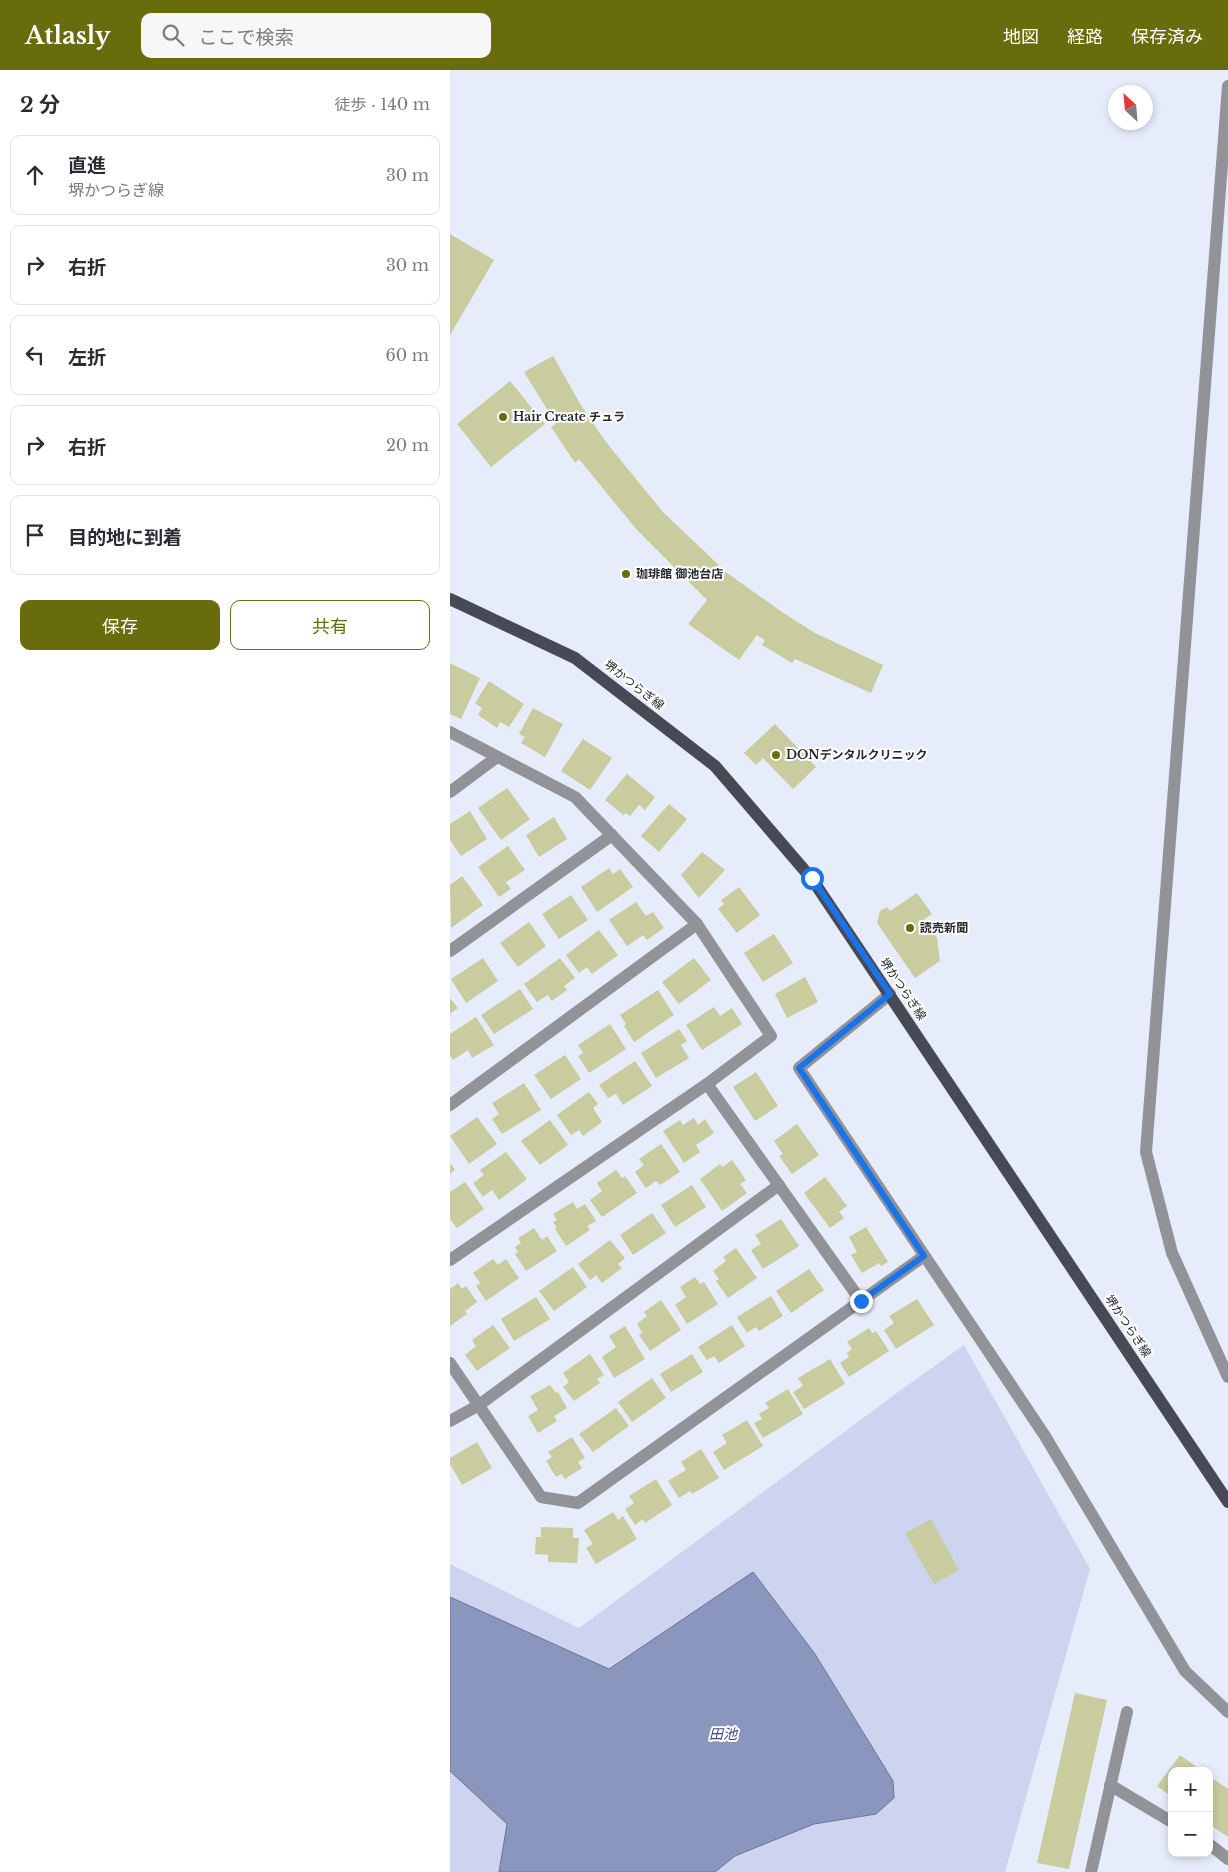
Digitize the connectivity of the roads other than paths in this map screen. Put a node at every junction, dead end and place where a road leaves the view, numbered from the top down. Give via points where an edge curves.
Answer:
1 (1228, 86) edge
2 (1225, 169) edge
3 (450, 599) edge
4 (450, 732) edge
5 (497, 756) junction
6 (450, 792) edge
7 (612, 835) junction
8 (697, 924) junction
9 (450, 950) edge
10 (890, 994) junction
11 (707, 1084) junction
12 (450, 1104) edge
13 (779, 1185) junction
14 (924, 1256) junction
15 (450, 1260) edge
16 (861, 1301) junction
17 (450, 1363) edge
18 (1228, 1377) edge
19 (479, 1405) junction
20 (450, 1422) edge
21 (1228, 1502) edge
22 (1127, 1712) dead end
23 (1228, 1712) edge
24 (1110, 1785) junction
25 (1168, 1820) edge
26 (1213, 1846) edge
27 (1228, 1859) edge
28 (1090, 1872) edge

1 - 2 street
2 - 18 street via 1146,1152 1172,1253
3 - 10 main road, 堺かつらぎ線 via 575,658 716,766 812,878
4 - 5 street
5 - 6 street
5 - 7 street via 575,797
7 - 8 street
7 - 9 street
8 - 11 street via 771,1036
8 - 12 street
10 - 14 street via 799,1068
10 - 21 main road, 堺かつらぎ線
11 - 13 street
11 - 15 street
13 - 16 street
13 - 19 street
14 - 16 street
14 - 23 street via 1044,1436 1185,1671
16 - 19 street via 578,1503 542,1497
17 - 19 street
19 - 20 street
22 - 24 street
24 - 25 street
24 - 28 street
26 - 27 street

